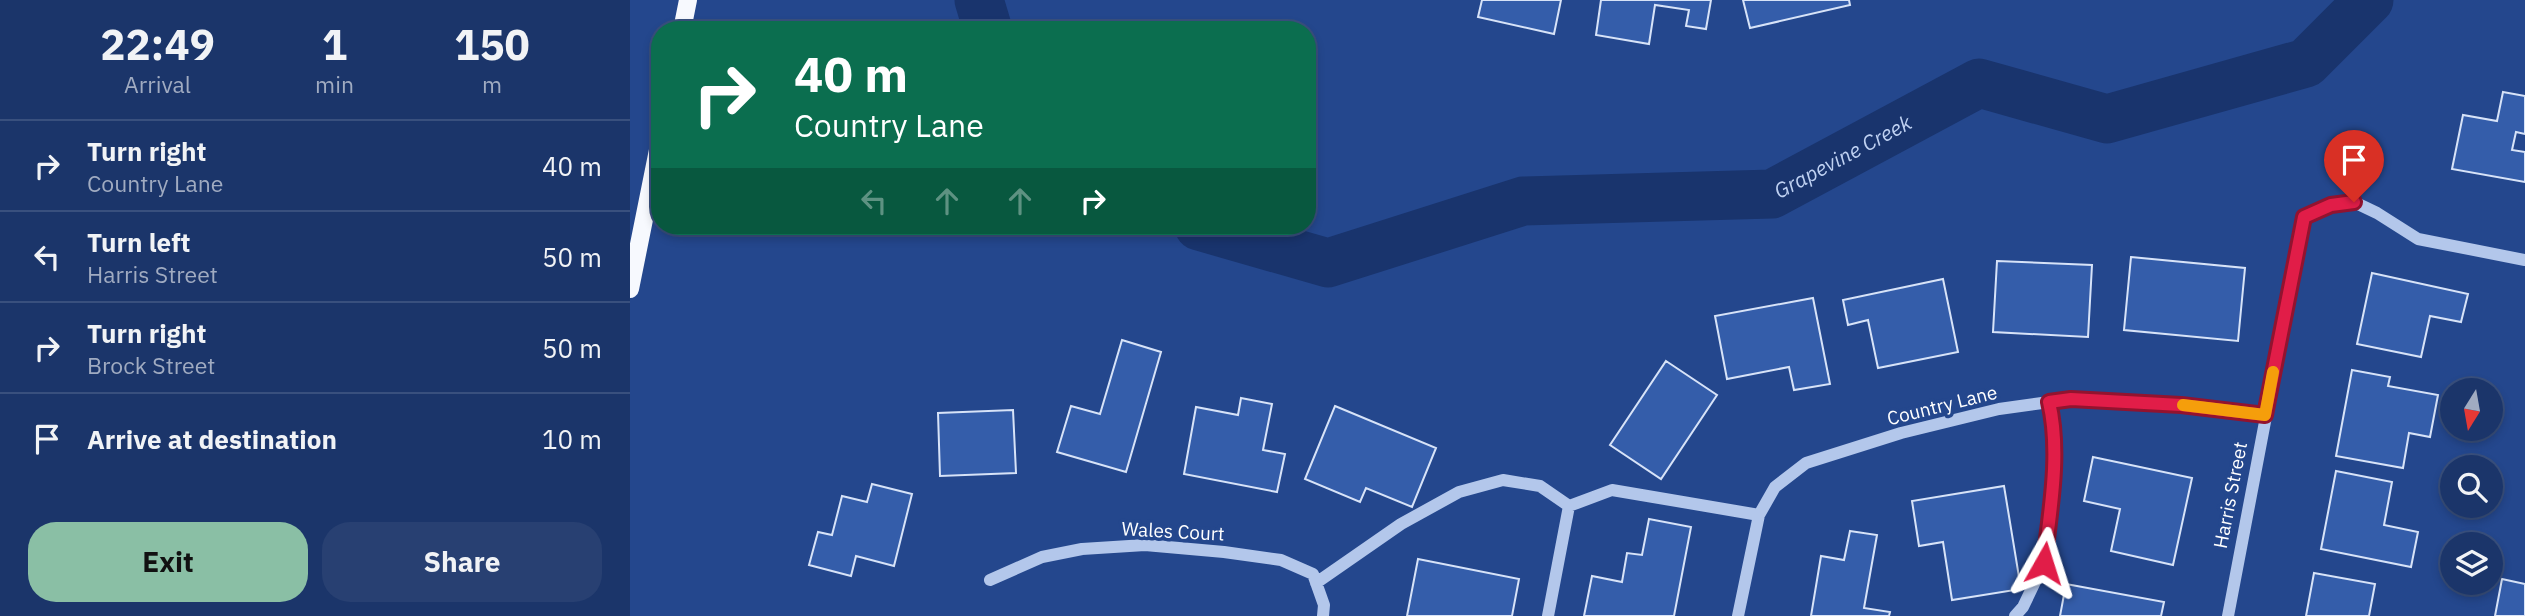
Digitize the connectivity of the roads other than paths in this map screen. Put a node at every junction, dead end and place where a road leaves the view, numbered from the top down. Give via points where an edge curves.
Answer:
1 (688, 0) edge
2 (684, 21) edge
3 (651, 185) edge
4 (2525, 260) edge
5 (630, 289) edge
6 (2049, 402) junction
7 (2265, 415) junction
8 (1569, 506) junction
9 (1759, 515) junction
10 (990, 580) dead end
11 (1316, 583) junction
12 (1323, 616) edge
13 (1548, 616) edge
14 (1738, 616) edge
15 (2015, 616) edge
16 (2228, 616) edge

1 - 2 main road
3 - 5 main road
4 - 7 street, Harris Street via 2418,239 2354,202 2331,205 2304,217
6 - 7 street, Country Lane via 2181,405
6 - 9 street, Country Lane via 1901,433 1806,463 1775,487
6 - 15 street via 2054,422 2052,494 2044,563
7 - 16 street, Harris Street
8 - 9 street via 1612,491
8 - 11 street via 1541,486 1503,480 1459,492 1401,524
8 - 13 street
9 - 14 street, Country Lane
10 - 11 street, Wales Court via 1042,556 1145,545 1282,560 1312,574
11 - 12 street

